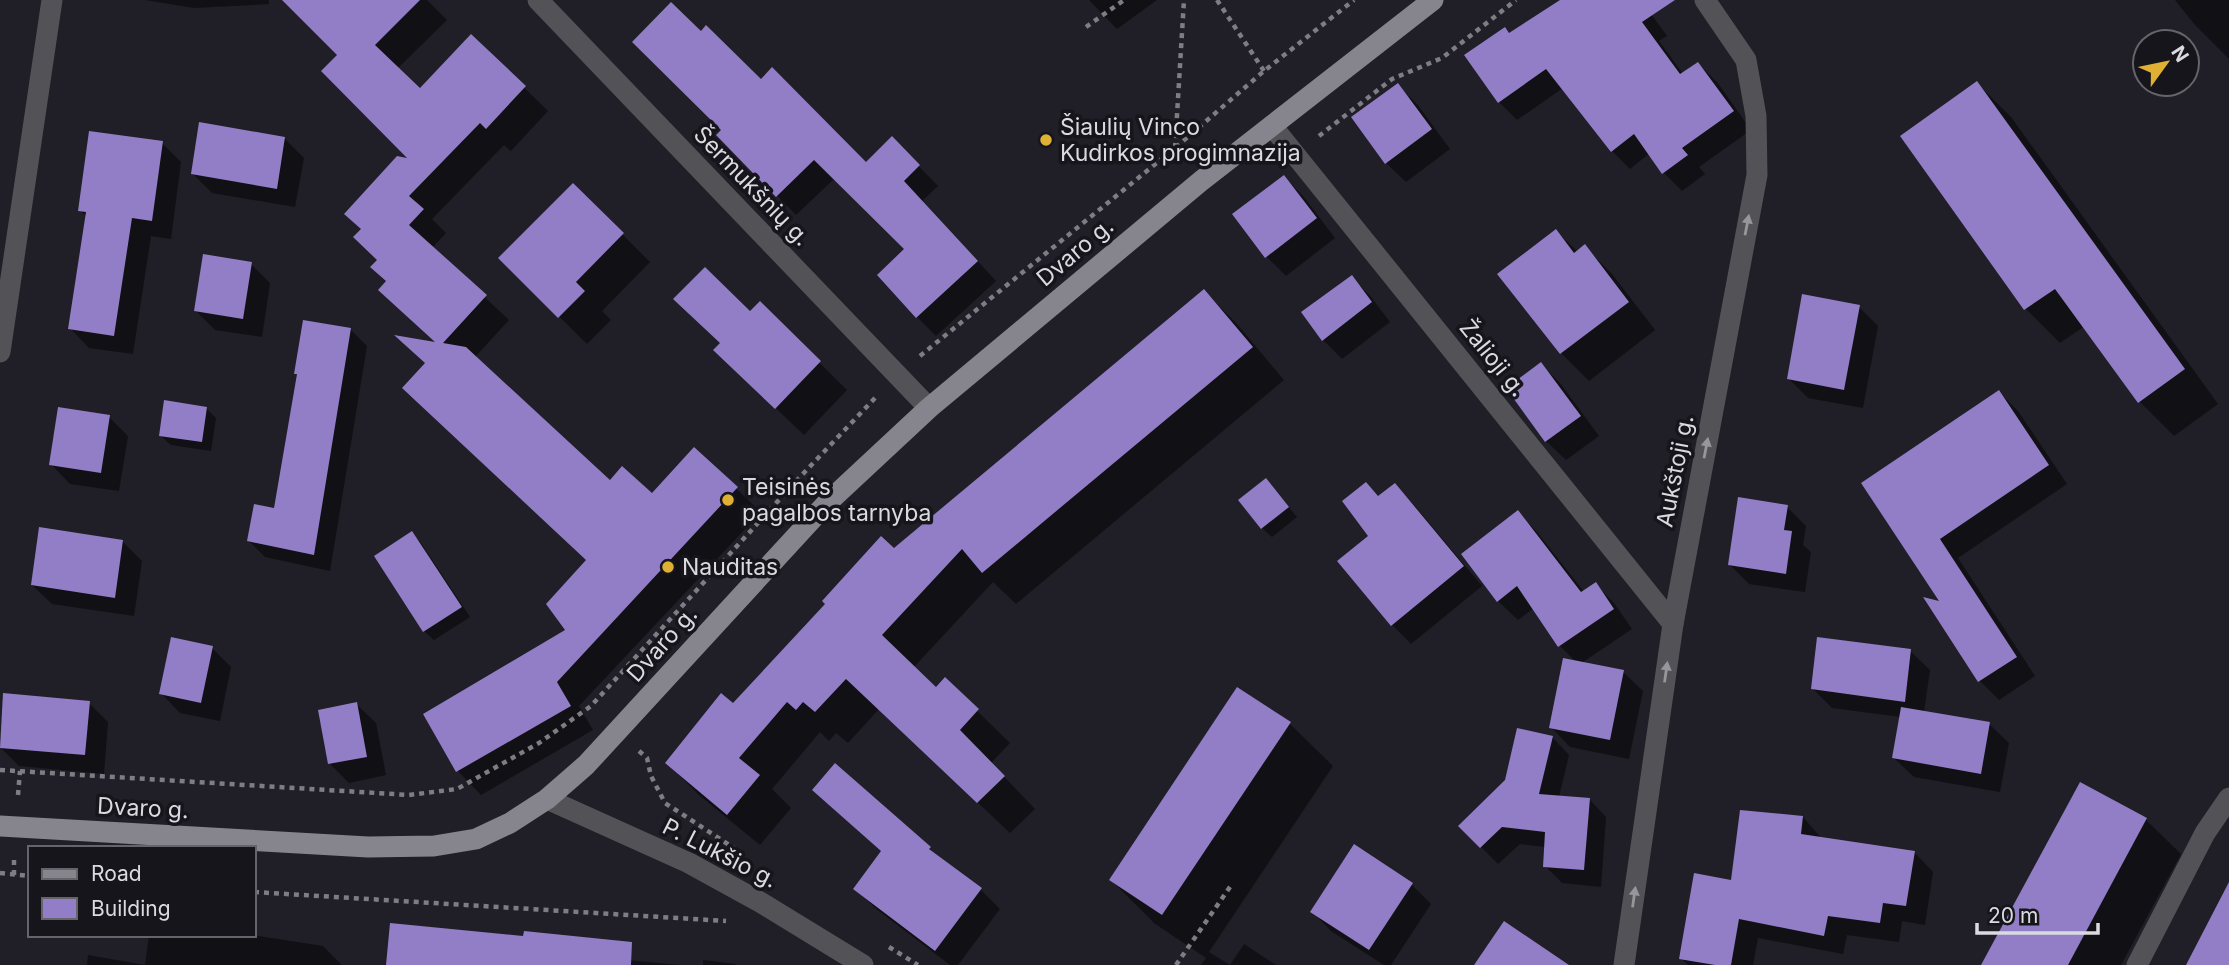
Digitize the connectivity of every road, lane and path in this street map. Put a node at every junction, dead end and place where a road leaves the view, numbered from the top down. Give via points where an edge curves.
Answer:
1 (52, 0) edge
2 (538, 0) edge
3 (1124, 0) edge
4 (1184, 0) edge
5 (1217, 0) edge
6 (1433, 0) edge
7 (1516, 0) edge
8 (1705, 0) edge
9 (1086, 27) dead end
10 (1264, 71) dead end
11 (1272, 126) junction
12 (1175, 148) dead end
13 (1295, 155) junction
14 (0, 352) edge
15 (929, 408) junction
16 (1673, 624) junction
17 (618, 731) junction
18 (0, 770) edge
19 (409, 796) dead end
20 (2229, 798) edge
21 (547, 799) junction
22 (0, 826) edge
23 (744, 854) dead end
24 (0, 873) edge
25 (28, 876) edge
26 (1232, 884) dead end
27 (256, 892) edge
28 (732, 922) dead end
29 (878, 941) dead end
30 (863, 965) edge
31 (918, 965) edge
32 (1176, 965) edge
33 (1624, 965) edge
34 (2137, 965) edge

1 - 14 street
2 - 15 street, Šermukšnių g.
3 - 9 path
4 - 12 path
5 - 10 path
6 - 11 main road, Dvaro g.
7 - 13 path via 1442,58 1392,79
16 -> 8 street, Aukštoji g. via 1757,175 1756,116 1746,60
11 - 13 street, Žalioji g.
11 - 15 main road, Dvaro g.
13 - 16 street, Žalioji g.
15 - 17 main road, Dvaro g. via 826,504
33 -> 16 street, Aukštoji g.
17 - 21 main road, Dvaro g.
17 - 23 path via 647,758 665,803
18 - 19 path
20 - 34 street via 2205,833
21 - 22 main road, Dvaro g. via 476,839 434,846 368,847
21 - 30 street, P. Lukšio g. via 689,863
24 - 25 path
26 - 32 path
27 - 28 path
29 - 31 path

